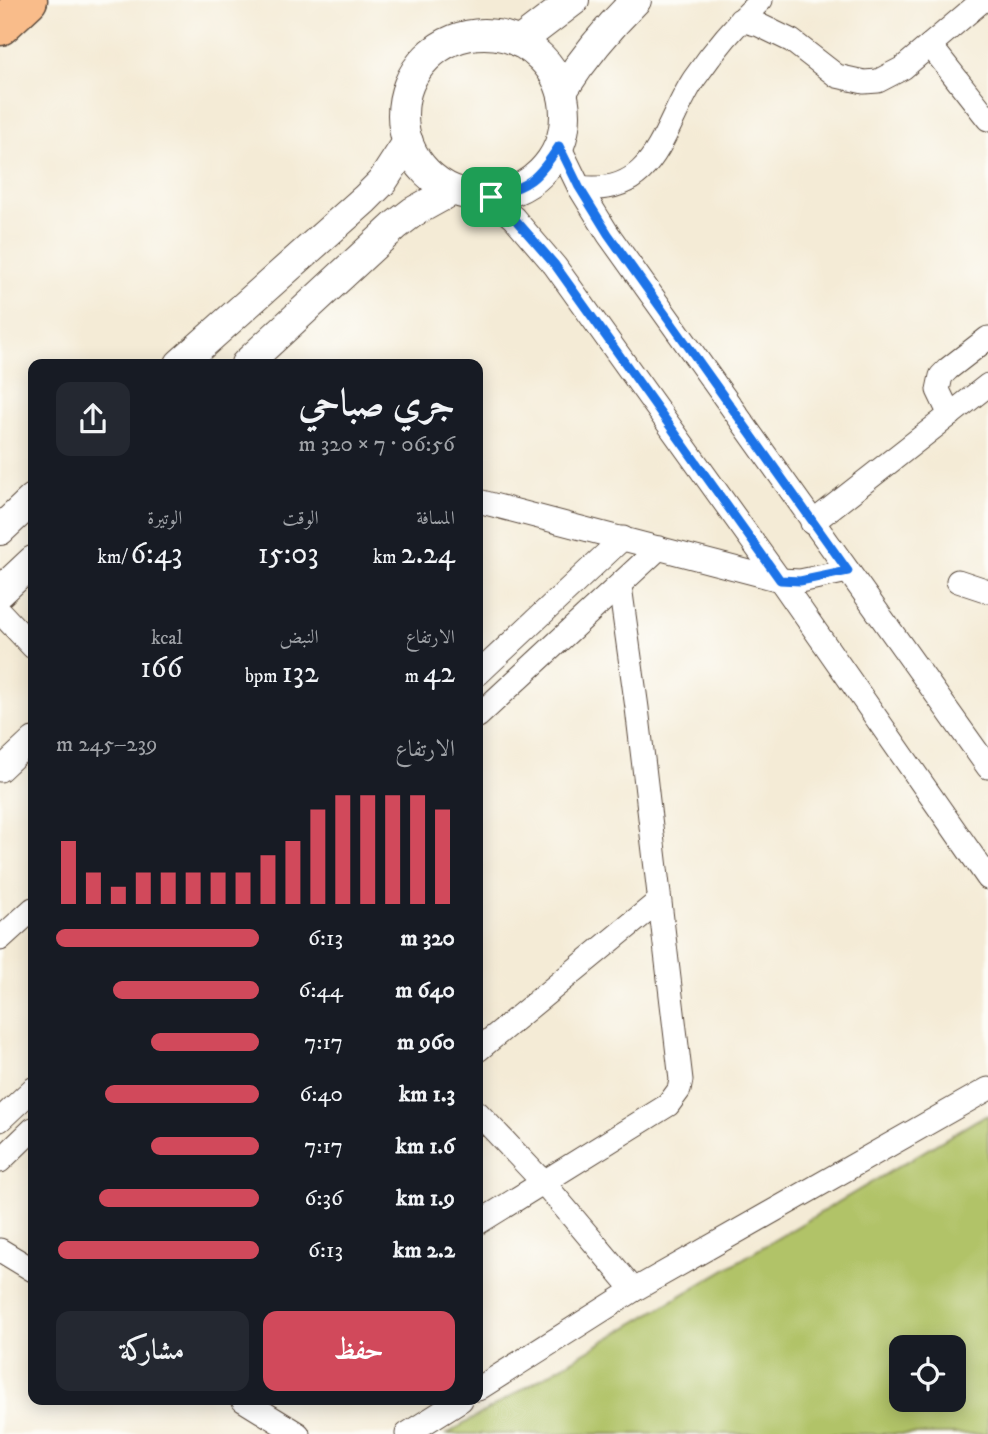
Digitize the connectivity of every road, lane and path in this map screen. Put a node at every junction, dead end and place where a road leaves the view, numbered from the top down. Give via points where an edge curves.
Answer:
1 (29, 0) edge
2 (574, 0) edge
3 (636, 0) edge
4 (761, 0) edge
5 (983, 0) edge
6 (740, 20) junction
7 (0, 26) edge
8 (519, 42) junction
9 (930, 45) junction
10 (562, 91) junction
11 (988, 119) edge
12 (408, 142) junction
13 (559, 146) junction
14 (579, 187) junction
15 (452, 191) junction
16 (491, 197) junction
17 (988, 338) edge
18 (186, 359) edge
19 (251, 359) edge
20 (988, 385) edge
21 (950, 415) junction
22 (483, 501) edge
23 (28, 504) edge
24 (812, 523) junction
25 (0, 530) edge
26 (624, 538) junction
27 (659, 548) junction
28 (28, 566) edge
29 (848, 571) junction
30 (780, 580) junction
31 (958, 581) dead end
32 (620, 586) junction
33 (988, 591) edge
34 (0, 592) edge
35 (0, 612) edge
36 (28, 642) edge
37 (483, 669) edge
38 (483, 711) edge
39 (28, 744) edge
40 (988, 767) edge
41 (0, 770) edge
42 (988, 878) edge
43 (659, 901) junction
44 (28, 914) edge
45 (0, 939) edge
46 (483, 1046) edge
47 (988, 1089) edge
48 (28, 1094) edge
49 (483, 1118) edge
50 (0, 1120) edge
51 (22, 1138) edge
52 (0, 1161) edge
53 (543, 1182) junction
54 (483, 1220) edge
55 (0, 1250) edge
56 (28, 1267) edge
57 (634, 1290) junction
58 (483, 1386) edge
59 (251, 1405) edge
60 (453, 1405) edge
61 (298, 1434) edge
62 (407, 1434) edge

1 - 7 highway
2 - 8 street
3 - 10 street via 582,60
4 - 6 street
5 - 9 street
6 - 9 street via 777,32 827,70 850,81 891,76
6 - 14 street via 693,80 650,163 614,186
8 - 10 street via 538,54
8 - 12 street via 497,35 473,35 450,42 431,55 415,73 406,95
9 - 11 street
10 - 13 street via 564,128
12 - 15 street via 421,166
12 - 18 street via 365,199
13 - 14 street
13 - 16 street via 543,171 519,189
14 - 24 street
15 - 16 street
15 - 19 street via 396,225
16 - 30 street via 555,265
17 - 21 street via 941,376 938,390
20 - 21 street
21 - 24 street
22 - 26 street
23 - 25 street
24 - 29 street
26 - 27 street
26 - 37 street
27 - 30 street
27 - 32 street
28 - 34 street
29 - 30 street via 800,581
29 - 40 street
30 - 42 street
31 - 33 street
32 - 38 street
32 - 43 street
35 - 36 street
39 - 41 street
43 - 46 street
43 - 53 street via 681,1069 679,1090 668,1105
44 - 45 street
47 - 57 street
48 - 50 street
49 - 53 street
51 - 52 street
53 - 54 street
53 - 57 street
55 - 56 street
57 - 58 street
59 - 61 street
60 - 62 street

